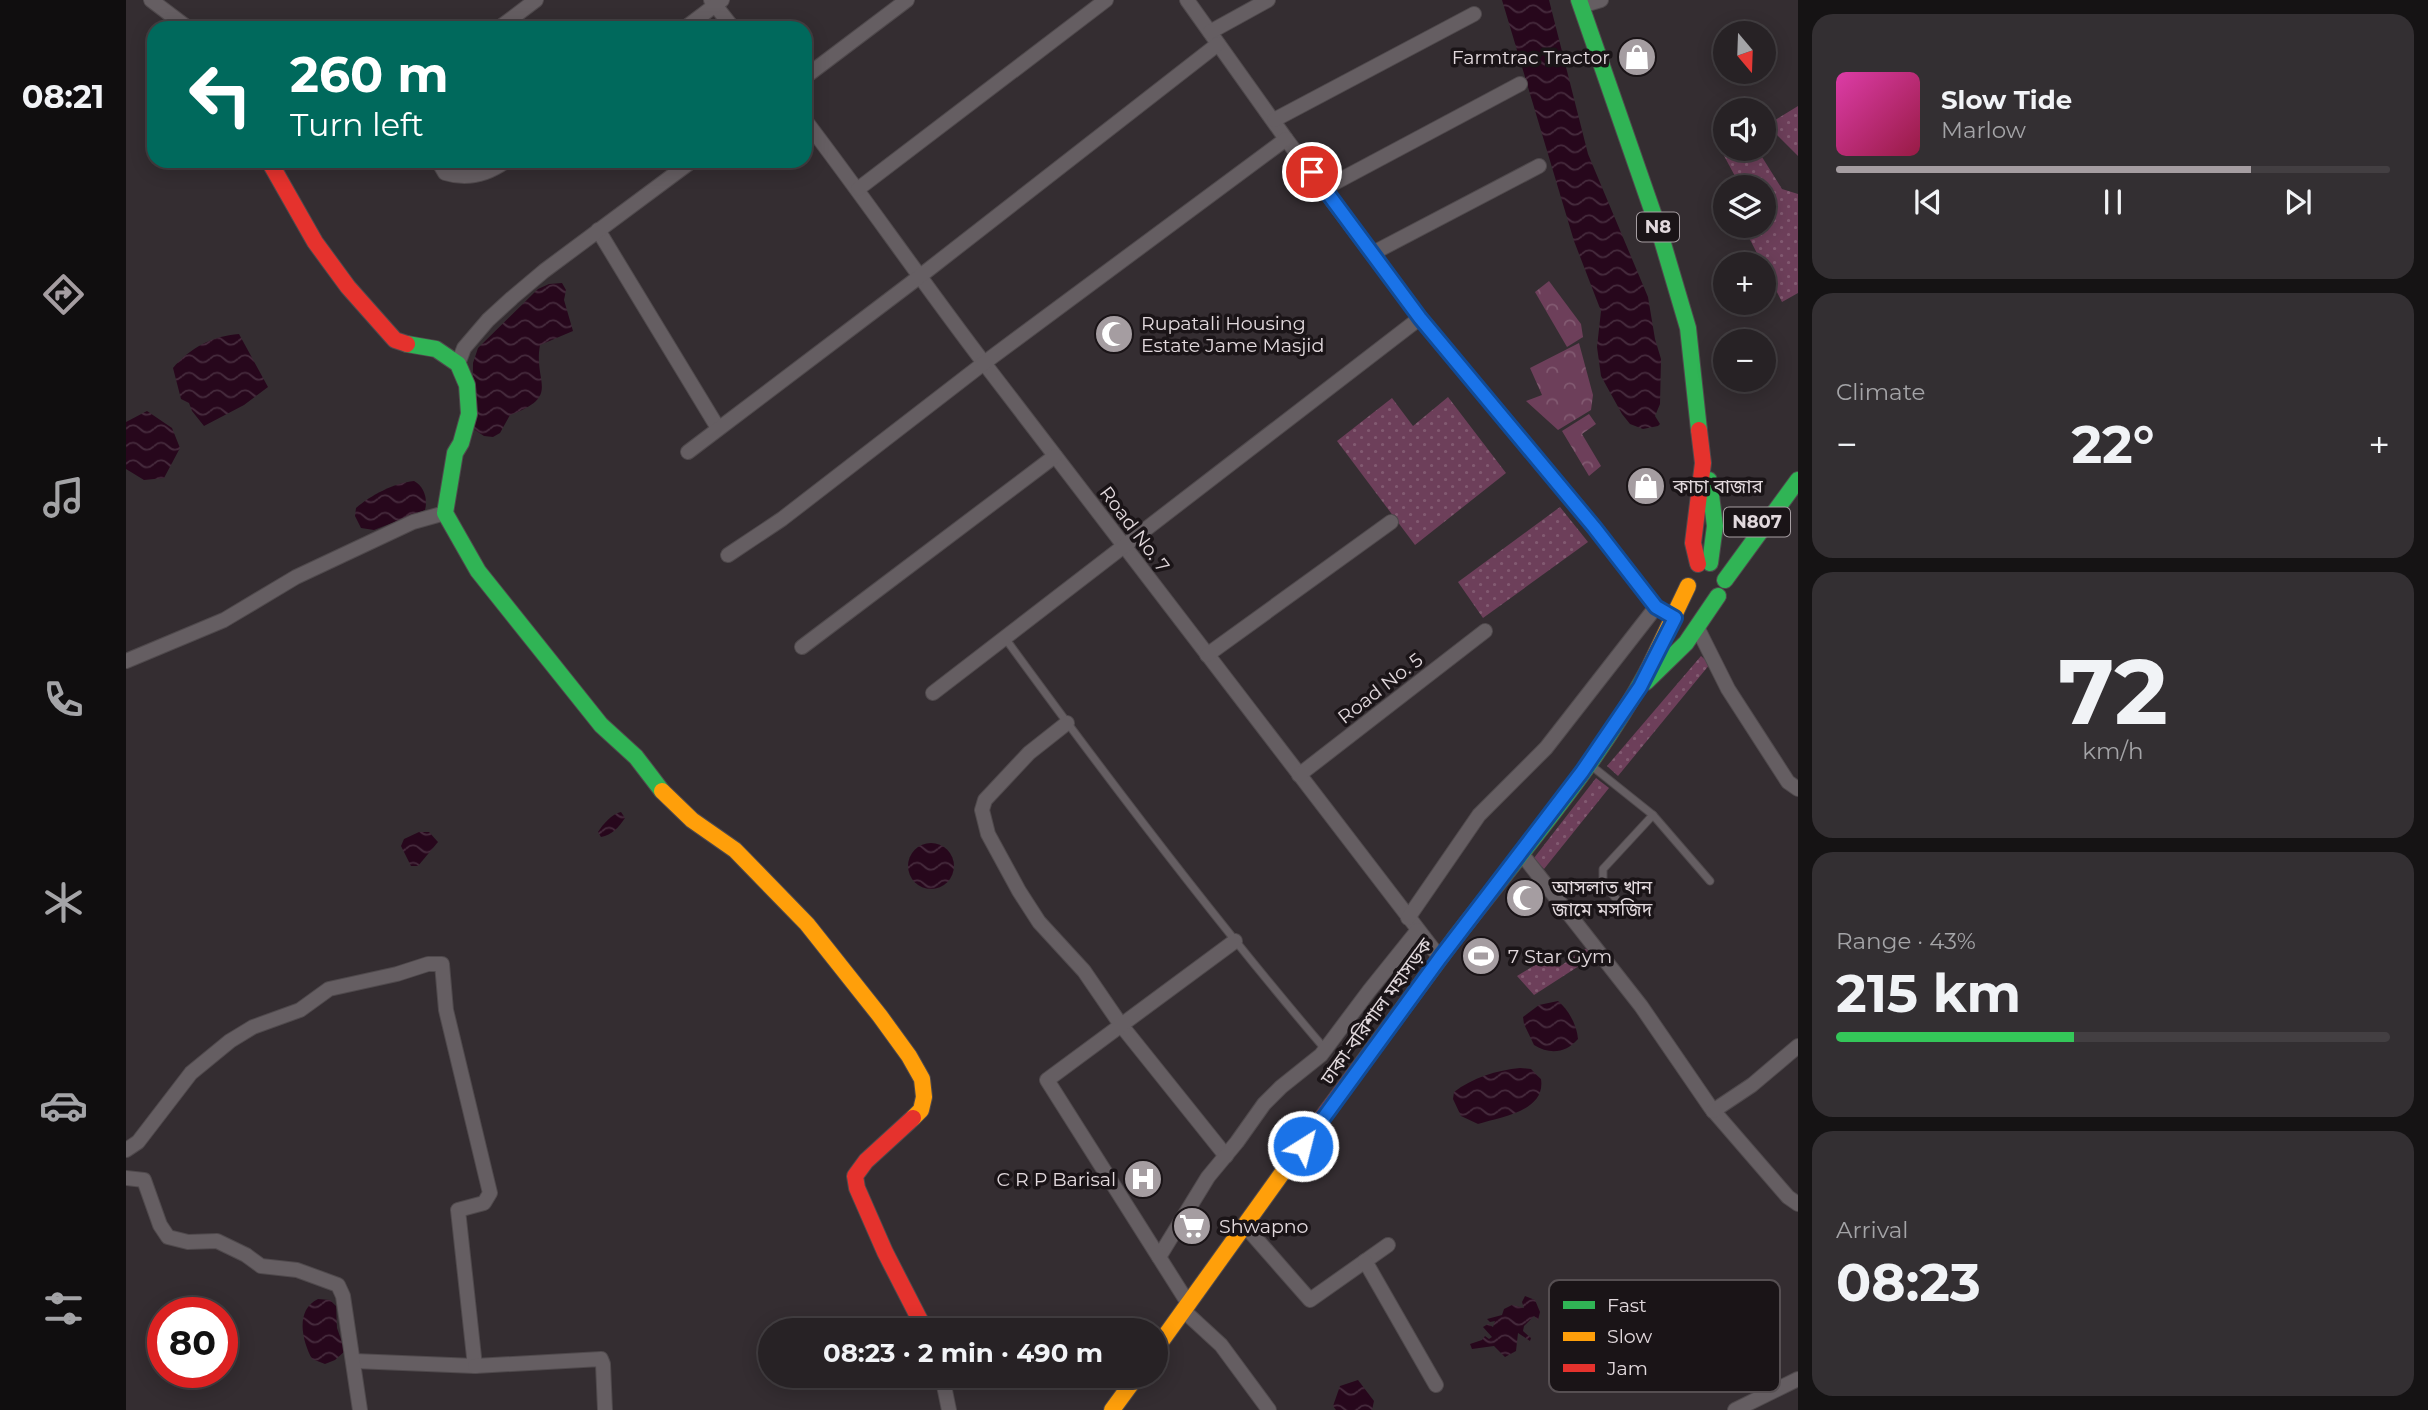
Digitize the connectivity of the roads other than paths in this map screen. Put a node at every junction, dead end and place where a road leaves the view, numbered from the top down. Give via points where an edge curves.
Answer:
1 (151, 0) edge
2 (536, 0) edge
3 (907, 0) edge
4 (1106, 0) edge
5 (1187, 0) edge
6 (1268, 0) edge
7 (1601, 0) edge
8 (716, 2) edge
9 (1580, 3) edge
10 (1474, 14) dead end
11 (179, 21) edge
12 (508, 21) edge
13 (693, 21) edge
14 (728, 21) edge
15 (1214, 38) junction
16 (812, 72) edge
17 (1520, 84) dead end
18 (1274, 120) junction
19 (812, 129) edge
20 (1286, 139) junction
21 (1539, 166) dead end
22 (273, 168) edge
23 (442, 168) edge
24 (497, 168) edge
25 (682, 168) edge
26 (1325, 188) junction
27 (858, 189) junction
28 (598, 230) junction
29 (1373, 253) junction
30 (919, 277) junction
31 (1420, 318) junction
32 (984, 363) junction
33 (458, 364) junction
34 (719, 428) junction
35 (688, 452) dead end
36 (1055, 456) junction
37 (1798, 480) edge
38 (445, 513) junction
39 (1391, 522) dead end
40 (1125, 547) junction
41 (729, 555) dead end
42 (1708, 564) junction
43 (1725, 580) junction
44 (1688, 586) junction
45 (1718, 596) junction
46 (1656, 607) junction
47 (1675, 618) junction
48 (1698, 629) junction
49 (1485, 631) dead end
50 (1005, 638) junction
51 (802, 648) dead end
52 (1207, 655) junction
53 (126, 661) edge
54 (1640, 687) junction
55 (933, 693) dead end
56 (1067, 723) junction
57 (1588, 763) junction
58 (1298, 775) junction
59 (1798, 789) edge
60 (1653, 815) junction
61 (1521, 853) junction
62 (1710, 881) dead end
63 (1627, 912) dead end
64 (1408, 918) junction
65 (1418, 930) junction
66 (1235, 941) junction
67 (1440, 958) junction
68 (1121, 1025) junction
69 (1798, 1046) edge
70 (1325, 1050) junction
71 (1713, 1111) junction
72 (126, 1150) edge
73 (1226, 1156) junction
74 (126, 1178) edge
75 (1798, 1204) edge
76 (1245, 1226) junction
77 (1388, 1245) dead end
78 (1159, 1257) junction
79 (1365, 1261) junction
80 (1186, 1307) junction
81 (919, 1318) edge
82 (1168, 1332) edge
83 (354, 1361) junction
84 (475, 1366) junction
85 (1798, 1380) edge
86 (1436, 1385) dead end
87 (944, 1388) edge
88 (1128, 1388) edge
89 (1780, 1389) edge
90 (1773, 1392) edge
91 (360, 1410) edge
92 (606, 1410) edge
93 (949, 1410) edge
94 (1112, 1410) edge
95 (1269, 1410) edge
96 (1735, 1410) edge

1 - 11 street
2 - 12 street
3 - 16 street
4 - 27 street
5 - 15 street
6 - 15 street
7 - 9 street
8 - 13 street
8 - 14 street
9 - 42 main road, N8 via 1688,328 1715,526
10 - 18 street
15 - 18 street
15 - 30 street
17 - 26 street
18 - 20 street
19 - 27 street, Road No. 7
20 - 26 street
20 - 32 street
21 - 29 street
22 - 33 main road via 315,242 395,340 436,349
23 - 24 street via 459,178
25 - 28 street
26 - 29 street
27 - 30 street, Road No. 7
28 - 33 street via 488,320 464,348
28 - 34 street
29 - 31 street
30 - 32 street, Road No. 7
30 - 34 street
31 - 40 street
31 - 46 street
32 - 36 street, Road No. 7
32 - 41 street
33 - 38 main road via 467,385 469,414 455,453
34 - 35 street
36 - 40 street, Road No. 7
36 - 51 street
37 - 42 main road, N807
37 - 43 main road, N807
38 - 53 street via 296,577 224,620
38 - 81 main road via 478,571 601,725 692,820 735,850 807,924 909,1056 922,1079 921,1111 855,1176 885,1252
39 - 52 street
40 - 50 street
40 - 52 street, Road No. 7
42 - 43 main road via 1720,569
42 - 44 main road, N8 via 1689,573
43 - 45 main road, N8
44 - 45 main road via 1700,599
44 - 47 main road, ঢাকা-বরিশাল মহাসড়ক / N8
45 - 48 main road, N8
46 - 47 street
46 - 64 street via 1546,748 1479,815
47 - 54 main road, ঢাকা-বরিশাল মহাসড়ক / N8
48 - 54 main road, N8 via 1667,665
48 - 59 street via 1728,688 1788,782
49 - 58 street, Road No. 5
50 - 55 street
50 - 56 lane
52 - 58 street, Road No. 7
54 - 57 main road, ঢাকা-বরিশাল মহাসড়ক / N8
56 - 66 lane
56 - 68 street via 1029,753 985,800 982,810 988,834 1019,891
57 - 60 lane
57 - 61 main road, ঢাকা-বরিশাল মহাসড়ক / N8
58 - 64 street, Road No. 7
60 - 62 lane
60 - 63 lane via 1603,869 1603,883
61 - 67 main road, ঢাকা-বরিশাল মহাসড়ক / N8
61 - 71 street via 1641,1006
64 - 65 street, Road No. 7
65 - 67 street, Road No. 7
65 - 70 street
66 - 68 street
66 - 70 lane
67 - 76 main road, ঢাকা-বরিশাল মহাসড়ক / N8
68 - 73 street
68 - 78 street via 1047,1080
69 - 71 street
70 - 73 street via 1264,1104
71 - 75 street
72 - 84 street via 138,1142 191,1073 253,1027 300,1010 329,989 442,964 446,1010 490,1193 484,1203 458,1210
73 - 78 street
74 - 83 street via 144,1180 168,1237 217,1241 261,1266 297,1270 338,1284
76 - 79 street via 1310,1300
76 - 80 main road, ঢাকা-বরিশাল মহাসড়ক / N8
77 - 79 street
78 - 80 street
79 - 86 street
80 - 82 main road, ঢাকা-বরিশাল মহাসড়ক / N8
80 - 95 street via 1222,1345
83 - 84 street
83 - 91 street
84 - 92 street via 601,1359
85 - 89 street
87 - 93 street
88 - 94 main road
90 - 96 street

